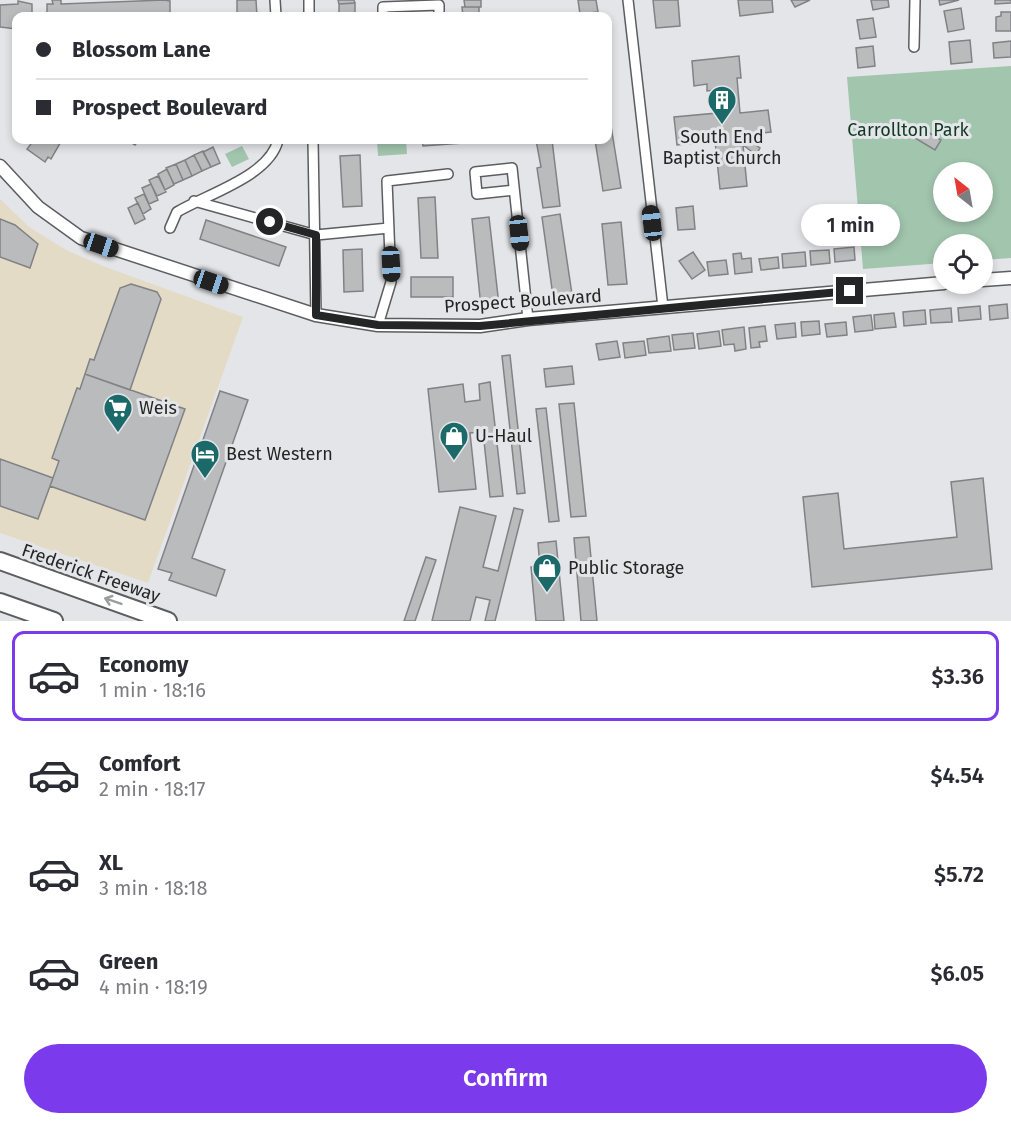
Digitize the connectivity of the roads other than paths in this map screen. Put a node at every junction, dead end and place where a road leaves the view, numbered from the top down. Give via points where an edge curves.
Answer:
1 (628, 0) edge
2 (915, 0) edge
3 (383, 12) edge
4 (439, 12) edge
5 (914, 47) dead end
6 (277, 144) edge
7 (313, 144) edge
8 (0, 166) edge
9 (448, 174) dead end
10 (514, 190) junction
11 (195, 201) junction
12 (170, 228) dead end
13 (389, 228) junction
14 (316, 235) junction
15 (1011, 278) edge
16 (993, 279) edge
17 (933, 284) edge
18 (663, 308) junction
19 (316, 315) junction
20 (528, 319) junction
21 (378, 325) junction
22 (0, 561) edge
23 (0, 602) edge
24 (54, 621) edge
25 (168, 621) edge

1 - 18 street
2 - 5 street
3 - 4 street via 383,7 439,5
6 - 11 street via 276,152 244,178
7 - 14 street
8 - 19 street, Prospect Boulevard via 38,207 81,238
9 - 13 street via 387,181
10 - 10 street via 512,168 475,172 477,194
10 - 20 street
11 - 12 street via 177,212
11 - 14 street
13 - 14 street
13 - 21 street via 392,282
14 - 19 street
15 - 16 street
17 - 18 street, Prospect Boulevard
18 - 20 street, Prospect Boulevard
19 - 21 street, Prospect Boulevard
20 - 21 street, Prospect Boulevard via 480,326
25 -> 22 highway, Frederick Freeway
23 - 24 highway

